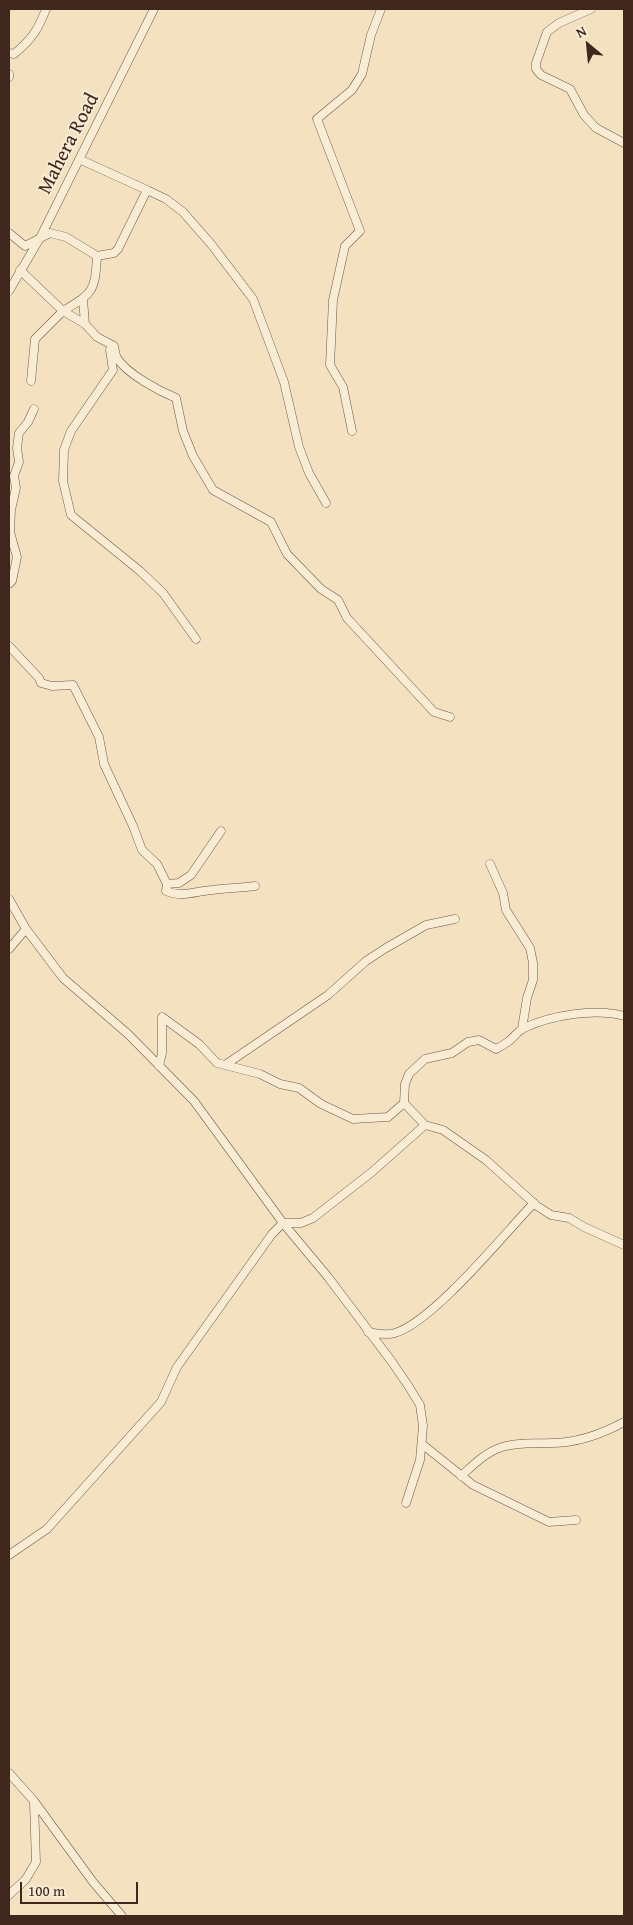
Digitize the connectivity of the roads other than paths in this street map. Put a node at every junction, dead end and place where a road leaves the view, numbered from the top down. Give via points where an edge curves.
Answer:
1 (46, 9) edge
2 (154, 9) edge
3 (381, 9) edge
4 (591, 9) edge
5 (9, 53) edge
6 (624, 143) edge
7 (79, 159) junction
8 (147, 190) junction
9 (9, 233) edge
10 (40, 238) junction
11 (97, 256) junction
12 (20, 270) junction
13 (9, 291) edge
14 (84, 299) junction
15 (63, 311) junction
16 (86, 324) junction
17 (97, 337) junction
18 (30, 382) dead end
19 (34, 408) dead end
20 (352, 432) dead end
21 (326, 503) dead end
22 (9, 584) edge
23 (196, 639) dead end
24 (9, 646) edge
25 (450, 717) dead end
26 (221, 831) dead end
27 (490, 864) dead end
28 (167, 884) junction
29 (255, 886) dead end
30 (9, 899) edge
31 (455, 919) dead end
32 (26, 929) junction
33 (9, 949) edge
34 (624, 1016) edge
35 (522, 1029) junction
36 (225, 1065) junction
37 (159, 1066) junction
38 (404, 1104) junction
39 (426, 1125) junction
40 (534, 1203) junction
41 (284, 1223) junction
42 (624, 1238) edge
43 (616, 1242) junction
44 (624, 1246) edge
45 (368, 1332) junction
46 (624, 1422) edge
47 (422, 1444) junction
48 (461, 1476) junction
49 (406, 1503) dead end
50 (576, 1520) dead end
51 (9, 1555) edge
52 (9, 1773) edge
53 (34, 1801) junction
54 (9, 1895) edge
55 (122, 1916) edge

1 - 5 street via 31,40 14,54
2 - 7 street, Mahera Road
3 - 20 street via 370,35 362,74 352,90 317,119 360,231 346,246 339,273 333,300 330,365 343,387
4 - 6 street via 547,32 536,69 540,75 570,89 584,115 596,128
7 - 8 street
7 - 10 street, Mahera Road
8 - 11 street via 118,249 114,253
8 - 21 street via 183,212 250,294 284,382 299,447
9 - 10 street via 25,246
10 - 11 street via 50,233 66,237
10 - 12 street, Mahera Road
11 - 14 street via 94,288
12 - 13 street, Mahera Road
12 - 15 street
14 - 15 street
14 - 16 street
15 - 16 street
15 - 18 street via 35,339
16 - 17 street
17 - 23 street via 110,349 113,370 66,440 63,481 72,515 163,593
17 - 25 street via 114,346 116,357 127,369 160,392 176,398 183,431 193,456 213,490 270,522 298,566 338,600 347,618 434,712
19 - 22 street via 20,433 10,532 17,557
24 - 28 street via 41,683 73,685 99,737 104,764 142,850 157,864
26 - 28 street via 190,876 179,883
27 - 35 street via 503,893 506,910 530,948 533,963 533,980
28 - 29 street via 166,891 188,895
30 - 32 street
31 - 36 street via 426,925 386,948 328,995
32 - 33 street
32 - 37 street via 64,978
34 - 35 street via 582,1012
35 - 38 street via 496,1049 479,1040 468,1042 452,1053 425,1059 409,1074
36 - 37 street via 217,1063 162,1017
36 - 38 street via 299,1088 321,1104 353,1119 388,1117
37 - 41 street via 194,1101
38 - 39 street
39 - 40 street via 443,1130 486,1160
39 - 41 street via 313,1218 301,1223
40 - 43 street via 551,1215 569,1218
40 - 45 street via 423,1317 394,1334
41 - 45 street
41 - 51 street via 272,1234 178,1367 162,1402 46,1530
42 - 43 street
43 - 44 street
45 - 47 street via 420,1405
46 - 48 street via 583,1439 553,1444 522,1442 500,1448 480,1459
47 - 48 street
47 - 49 street
48 - 50 street via 549,1522
52 - 53 street
53 - 54 street via 36,1862 26,1879
53 - 55 street via 92,1882

